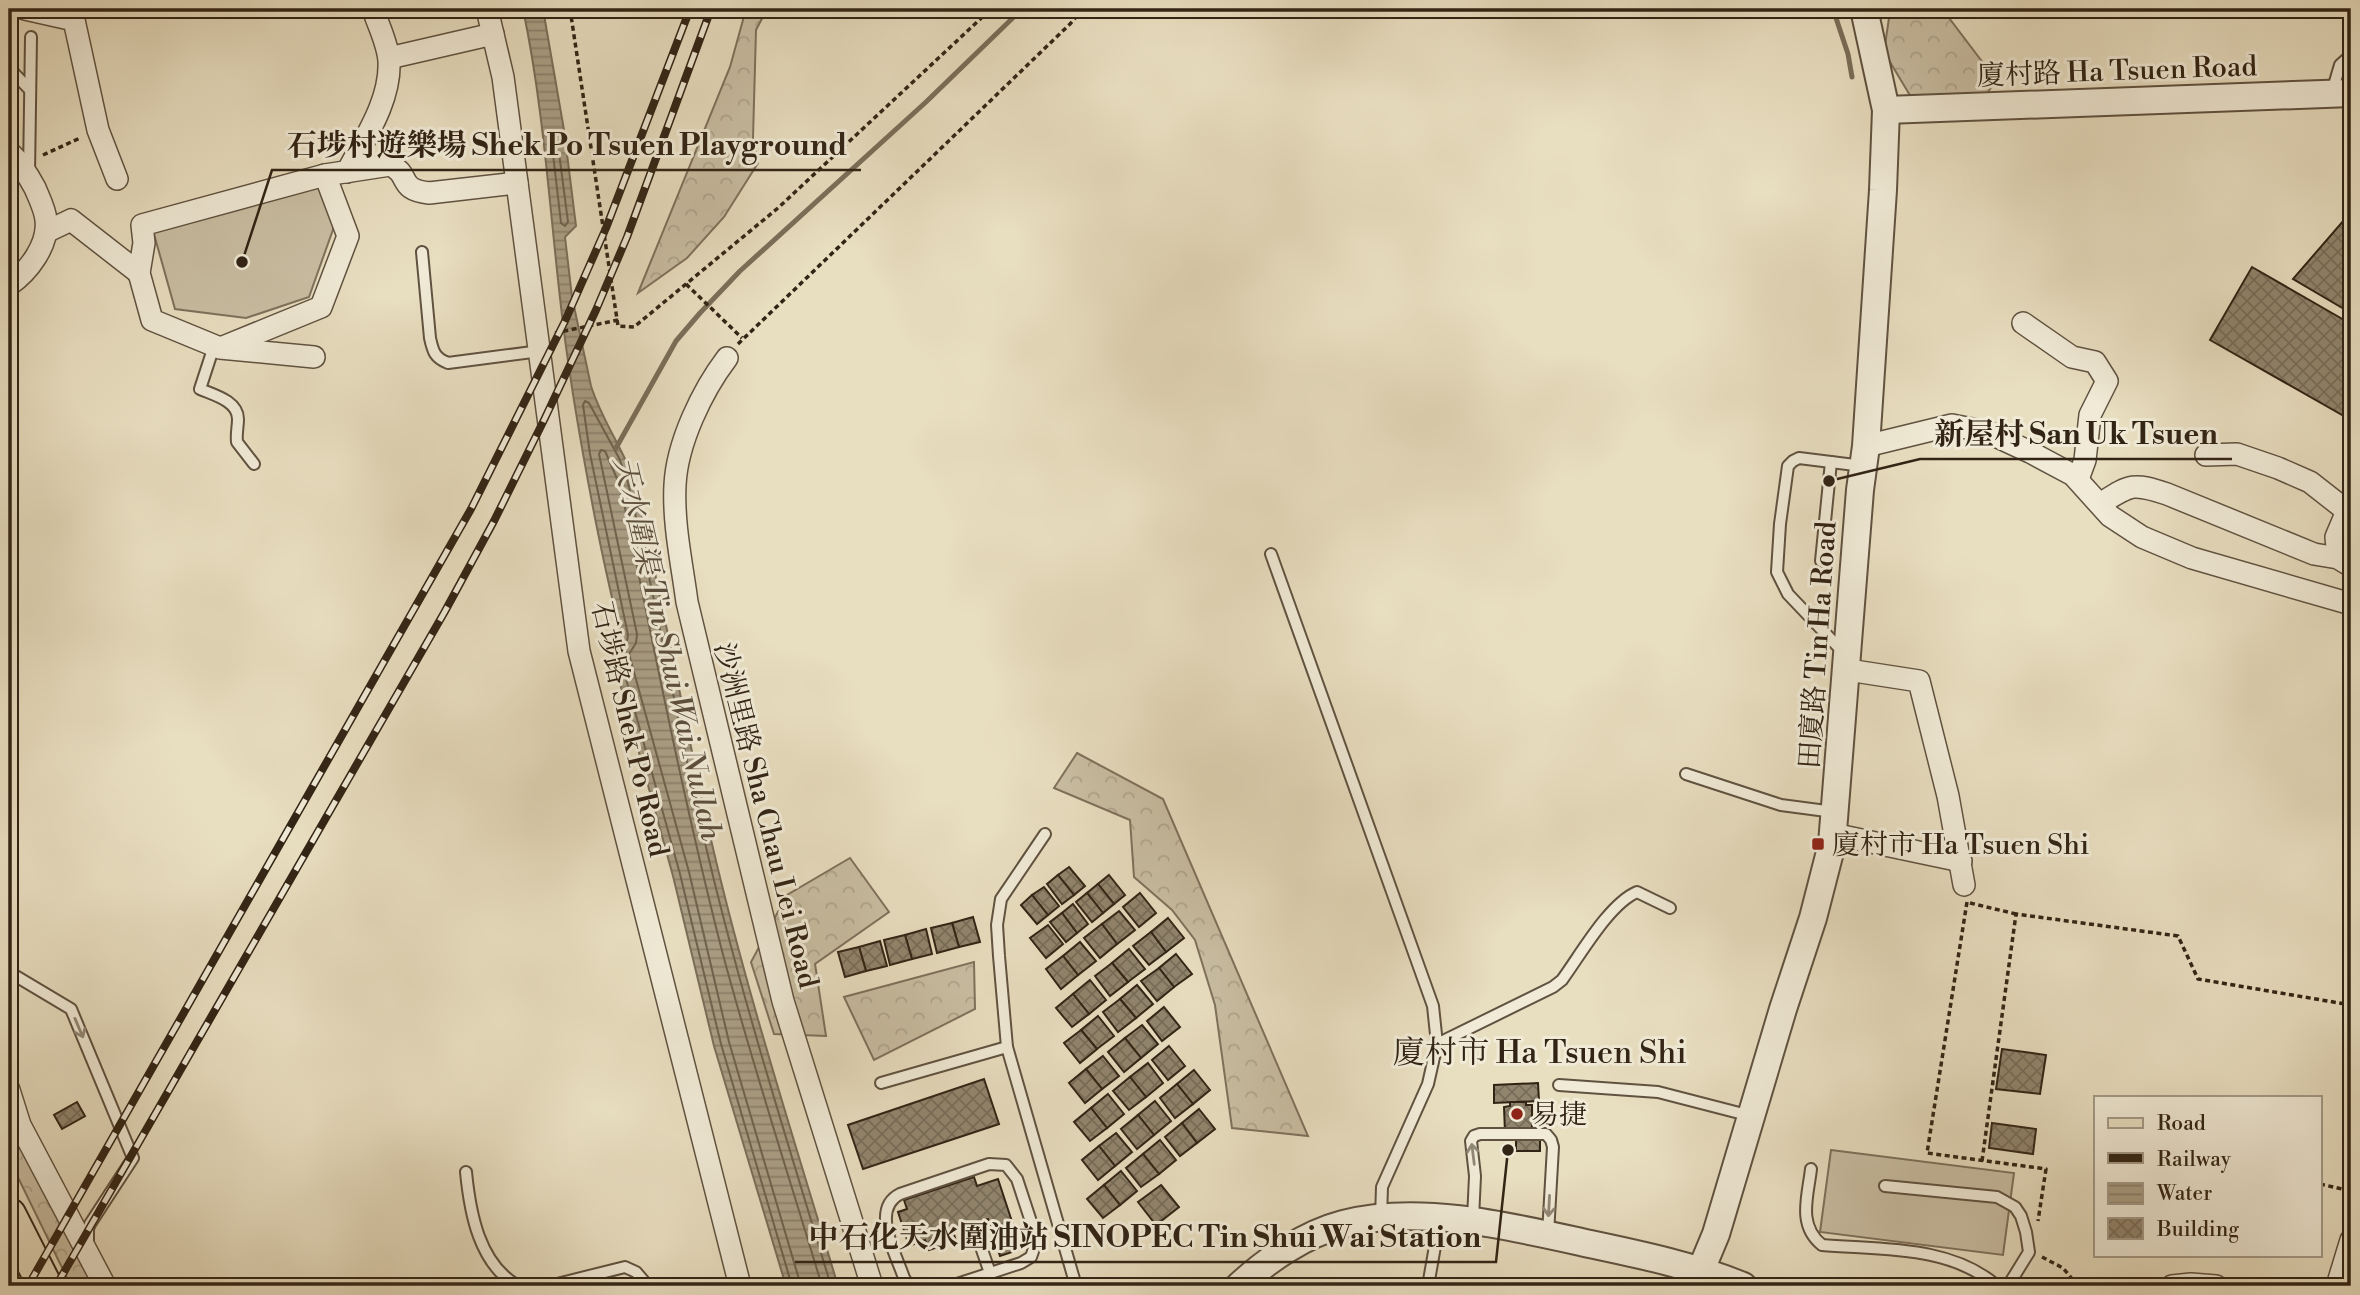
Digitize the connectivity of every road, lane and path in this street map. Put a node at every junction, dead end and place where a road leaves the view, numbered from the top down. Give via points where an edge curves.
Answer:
1 (25, 9) edge
2 (373, 9) edge
3 (487, 9) edge
4 (570, 9) edge
5 (991, 9) edge
6 (1083, 9) edge
7 (1864, 9) edge
8 (493, 34) junction
9 (31, 37) dead end
10 (2351, 55) edge
11 (389, 58) junction
12 (9, 68) edge
13 (30, 90) junction
14 (2341, 93) edge
15 (1885, 110) junction
16 (98, 130) junction
17 (9, 152) edge
18 (39, 157) dead end
19 (347, 172) junction
20 (325, 175) junction
21 (29, 177) junction
22 (117, 179) dead end
23 (517, 183) junction
24 (46, 232) junction
25 (422, 252) dead end
26 (139, 273) junction
27 (686, 284) junction
28 (9, 285) edge
29 (618, 320) junction
30 (2023, 323) dead end
31 (742, 338) junction
32 (539, 344) junction
33 (217, 347) junction
34 (314, 357) dead end
35 (727, 358) joint
36 (2206, 455) dead end
37 (1865, 456) junction
38 (1831, 462) junction
39 (254, 464) dead end
40 (2078, 479) junction
41 (2100, 504) junction
42 (2348, 508) edge
43 (1271, 554) dead end
44 (1821, 561) dead end
45 (2345, 562) edge
46 (2351, 604) edge
47 (1848, 664) junction
48 (1686, 774) dead end
49 (1835, 823) junction
50 (1045, 834) dead end
51 (1961, 860) junction
52 (1966, 893) junction
53 (1670, 908) dead end
54 (2016, 914) junction
55 (9, 972) edge
56 (2351, 1005) edge
57 (1437, 1045) junction
58 (1007, 1047) junction
59 (881, 1083) dead end
60 (1559, 1085) dead end
61 (9, 1090) edge
62 (1751, 1116) junction
63 (1927, 1153) dead end
64 (1982, 1161) dead end
65 (1811, 1169) dead end
66 (466, 1172) dead end
67 (2322, 1184) edge
68 (1885, 1186) dead end
69 (2351, 1191) edge
70 (9, 1215) edge
71 (1381, 1218) junction
72 (1440, 1218) junction
73 (1473, 1222) junction
74 (1548, 1234) junction
75 (2351, 1240) edge
76 (979, 1241) dead end
77 (89, 1254) junction
78 (1701, 1270) junction
79 (990, 1273) junction
80 (45, 1286) edge
81 (105, 1286) edge
82 (518, 1286) edge
83 (549, 1286) edge
84 (648, 1286) edge
85 (740, 1286) edge
86 (872, 1286) edge
87 (909, 1286) edge
88 (951, 1286) edge
89 (1076, 1286) edge
90 (1239, 1286) edge
91 (1428, 1286) edge
92 (1743, 1286) edge
93 (1997, 1286) edge
94 (2008, 1286) edge
95 (2172, 1286) edge
96 (2216, 1286) edge
97 (2337, 1286) edge

1 - 16 street via 74,20
2 - 11 street
3 - 8 street, 石埗路 Shek Po Road
4 - 29 path
5 - 27 path via 778,208
6 - 31 path
7 - 15 street, 田廈路 Tin Ha Road
8 - 11 street
8 - 23 street, 石埗路 Shek Po Road
9 - 13 lane
10 - 14 lane via 2340,65
11 - 19 street via 380,108
12 - 13 lane
13 - 21 lane
14 - 15 street, 廈村路 Ha Tsuen Road
15 - 37 street, 田廈路 Tin Ha Road
16 - 18 path
16 - 22 street
17 - 21 street
19 - 20 street
19 - 23 street via 390,165 415,191 429,193
20 - 26 street via 142,225
20 - 33 street via 348,236 321,307
21 - 24 street via 40,199
23 - 32 street, 石埗路 Shek Po Road
24 - 26 street via 71,220
24 - 28 street via 37,256
25 - 32 lane via 430,338 438,359 448,363
26 - 33 street via 152,320
27 - 29 path via 634,327 618,326
27 - 31 path
29 - 32 path
30 - 40 street via 2072,357 2095,362 2107,381 2090,415
31 - 35 path
32 - 85 street, 石埗路 Shek Po Road via 579,651
33 - 34 street
33 - 39 lane via 200,389 236,409 237,442
35 - 86 street, 沙洲里路 Sha Chau Lei Road via 696,409 675,484 687,602 783,1001
36 - 42 street via 2237,454 2278,468
37 - 38 lane
37 - 40 street via 1952,425 1987,432
37 - 47 street, 田廈路 Tin Ha Road
38 - 44 lane
38 - 47 lane via 1799,458 1788,466 1777,572 1788,594
40 - 41 street
41 - 45 street via 2128,487 2145,486 2314,554
41 - 46 street via 2142,537 2192,558
42 - 45 street via 2336,537
43 - 57 lane via 1433,1006
47 - 49 street, 田廈路 Tin Ha Road
47 - 51 street via 1919,681
48 - 49 lane
49 - 51 street
49 - 62 street, 田廈路 Tin Ha Road via 1826,873
50 - 58 lane via 1001,899 997,925
51 - 52 street
52 - 54 path
52 - 63 path
53 - 57 lane via 1637,892 1625,897 1553,987
54 - 56 path via 2178,936 2198,979
54 - 64 path
55 -> 77 lane via 71,1009 133,1157 90,1224
57 - 71 lane via 1429,1084 1382,1186
58 - 59 lane
58 - 89 lane
60 - 62 lane via 1658,1092
61 - 77 street via 20,1125
62 - 78 street, 田廈路 Tin Ha Road
65 - 93 lane via 1806,1219 1810,1236 1822,1245 1926,1254 1947,1259
66 - 82 lane via 476,1230 496,1267
67 - 69 path
68 - 94 lane via 1997,1197 2015,1207 2029,1252
70 - 80 main road
71 - 72 street
71 - 90 street via 1342,1224 1307,1237
72 - 73 street
72 - 91 lane
73 - 74 street
73 -> 74 lane via 1474,1136 1546,1134 1553,1147
74 - 78 street
75 - 97 street
76 - 79 lane
77 - 81 street
78 - 92 street
79 - 87 lane via 1027,1260 1037,1246 1017,1179 1000,1163 890,1200 886,1223
79 - 88 lane
83 - 84 lane via 625,1267
95 - 96 street

